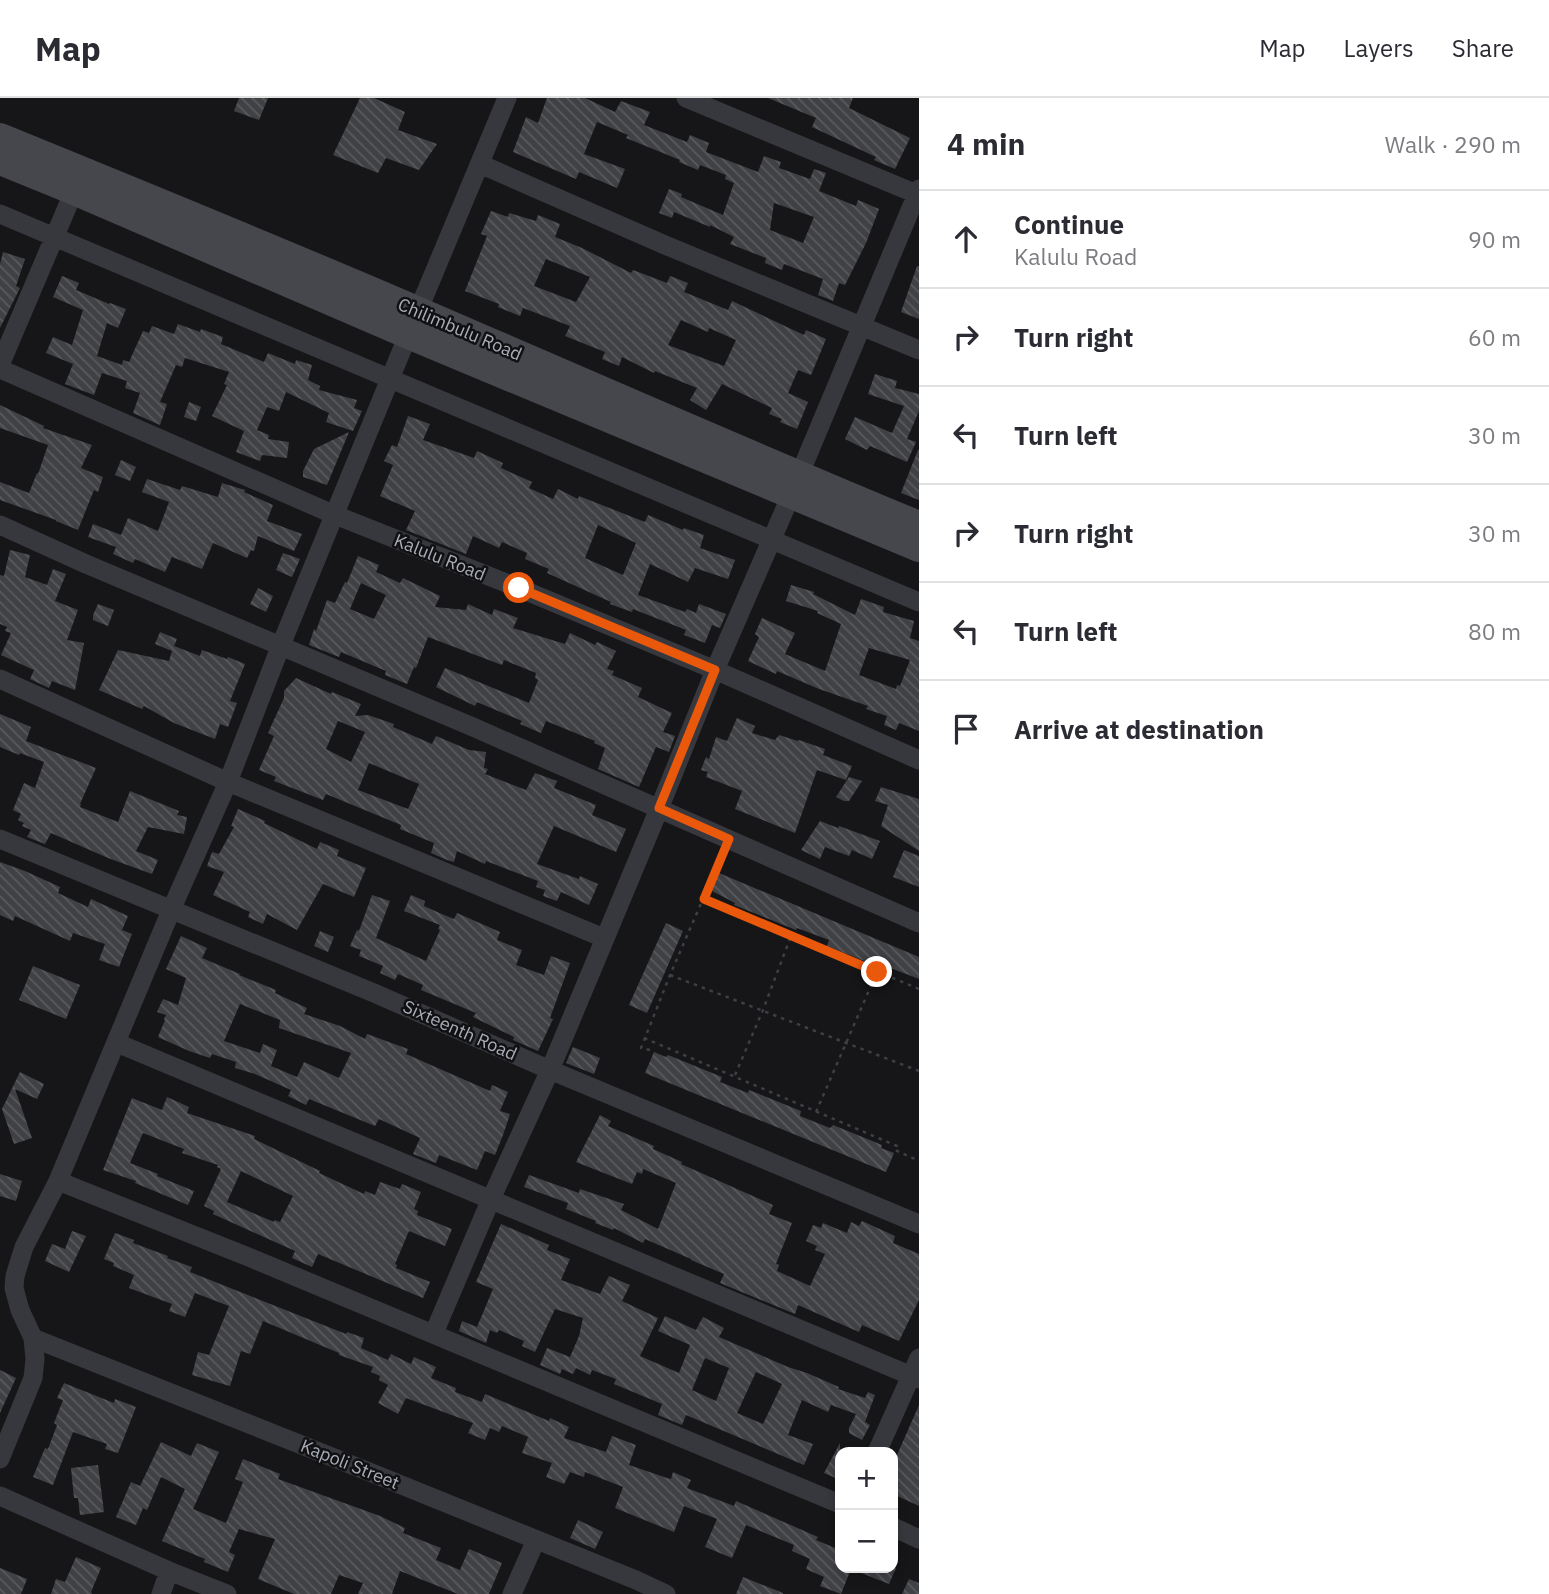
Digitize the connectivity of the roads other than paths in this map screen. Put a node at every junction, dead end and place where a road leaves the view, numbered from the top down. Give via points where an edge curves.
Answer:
1 (507, 98) edge
2 (685, 98) edge
3 (0, 137) edge
4 (0, 161) edge
5 (480, 164) junction
6 (74, 191) junction
7 (918, 193) edge
8 (0, 214) edge
9 (54, 236) junction
10 (413, 323) junction
11 (862, 326) junction
12 (919, 350) edge
13 (0, 367) edge
14 (390, 379) junction
15 (795, 485) junction
16 (335, 515) junction
17 (0, 525) edge
18 (919, 526) edge
19 (772, 540) junction
20 (919, 548) edge
21 (919, 603) edge
22 (281, 645) junction
23 (715, 670) junction
24 (0, 679) edge
25 (919, 760) edge
26 (228, 782) junction
27 (659, 808) junction
28 (0, 839) edge
29 (172, 908) junction
30 (919, 923) edge
31 (604, 938) junction
32 (117, 1043) junction
33 (550, 1070) junction
34 (58, 1181) junction
35 (491, 1199) junction
36 (919, 1224) edge
37 (434, 1333) junction
38 (33, 1338) junction
39 (916, 1371) edge
40 (879, 1447) edge
41 (0, 1459) edge
42 (0, 1496) edge
43 (835, 1502) edge
44 (898, 1529) edge
45 (919, 1539) edge
46 (536, 1540) junction
47 (169, 1571) junction
48 (161, 1594) edge
49 (227, 1594) edge
50 (512, 1594) edge
51 (666, 1594) edge

1 - 5 street
2 - 7 street
3 - 10 main road, Chilimbulu Road via 184,212
4 - 6 main road, Chilimbulu Road
5 - 10 street
5 - 11 street
6 - 9 street
6 - 10 main road, Chilimbulu Road
7 - 11 street
8 - 9 street
9 - 13 street
9 - 14 street
10 - 14 street
10 - 15 main road, Chilimbulu Road
11 - 12 street
11 - 15 street
13 - 16 street, Kalulu Road
14 - 16 street
14 - 19 street
15 - 18 main road, Chilimbulu Road
15 - 19 street
15 - 20 main road, Chilimbulu Road
16 - 22 street
16 - 23 street, Kalulu Road
17 - 22 street
19 - 21 street
19 - 23 street
22 - 26 street
22 - 27 street
23 - 25 street, Kalulu Road
23 - 27 street
24 - 26 street
26 - 29 street
26 - 31 street
27 - 30 street
27 - 31 street
28 - 29 street, Sixteenth Road
29 - 32 street
29 - 33 street, Sixteenth Road
31 - 33 street
32 - 34 street
32 - 35 street
33 - 35 street
33 - 36 street, Sixteenth Road
34 - 37 street
34 - 38 street via 24,1247 15,1276 20,1310
35 - 37 street
35 - 39 street
37 - 43 street
38 - 41 street via 33,1378
38 - 46 street, Kapoli Street
39 - 40 street
42 - 47 street
44 - 45 street
46 - 50 street
46 - 51 street, Kapoli Street
47 - 48 street
47 - 49 street

